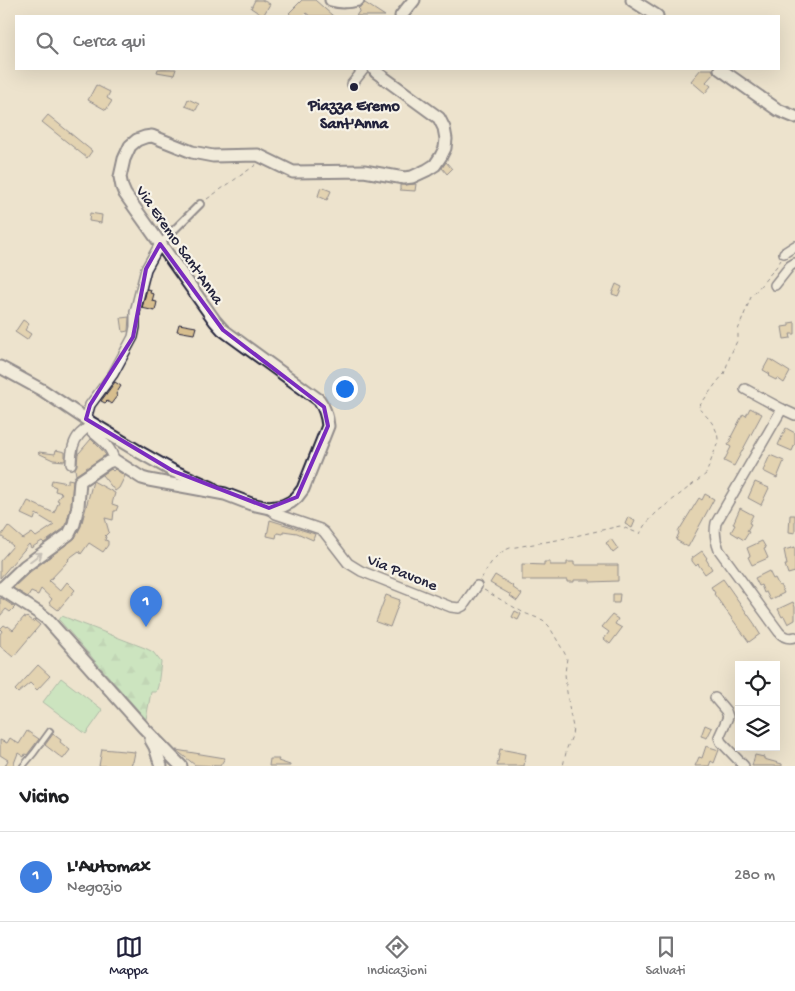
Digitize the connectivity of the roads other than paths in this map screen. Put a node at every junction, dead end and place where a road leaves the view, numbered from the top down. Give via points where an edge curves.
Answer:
1 (331, 0) edge
2 (358, 0) edge
3 (414, 0) edge
4 (632, 0) edge
5 (402, 15) edge
6 (655, 15) edge
7 (363, 70) edge
8 (375, 70) edge
9 (721, 70) edge
10 (352, 84) dead end
11 (795, 117) edge
12 (200, 204) road end
13 (160, 244) junction
14 (795, 246) edge
15 (784, 253) road end
16 (795, 263) edge
17 (774, 285) dead end
18 (0, 366) edge
19 (745, 389) dead end
20 (782, 409) junction
21 (795, 415) edge
22 (90, 425) junction
23 (141, 453) junction
24 (114, 460) junction
25 (71, 464) dead end
26 (173, 471) junction
27 (172, 485) junction
28 (225, 494) junction
29 (269, 508) junction
30 (477, 586) road end
31 (0, 589) edge
32 (795, 637) edge
33 (715, 698) dead end
34 (144, 728) junction
35 (50, 731) dead end
36 (179, 765) edge
37 (23, 766) edge
38 (161, 766) edge
39 (744, 766) edge

1 - 2 street
3 - 5 street
4 - 6 street
7 - 10 street
8 - 13 street, Via Eremo Sant'Anna via 440,118 446,139 445,148 435,165 404,178 364,171 293,172 258,156 213,156 192,152 152,136 145,137 130,146 120,177 125,194
9 - 11 street via 778,110
12 - 13 street
13 - 22 street via 146,269 135,312 133,337 114,374 90,406
13 - 29 street, Via Eremo Sant'Anna via 223,330 324,406 328,426 303,489 291,502
14 - 15 street
16 - 17 street
18 - 22 street via 42,390
19 - 20 street
20 - 21 street
20 - 32 street via 714,530 719,550 782,636
22 - 23 street
22 - 24 street via 113,452
22 - 25 street via 75,440
23 - 26 street
23 - 27 street
24 - 27 street via 142,478
31 -> 24 street via 69,534 78,506 80,481
26 - 27 street
26 - 28 street
27 - 28 street
28 - 29 street
29 - 30 street, Via Pavone via 276,514 320,529 352,566 361,571 451,607 463,606
31 - 34 street via 47,619
33 - 39 street via 728,717 719,737 721,742
34 - 36 street
34 - 38 street
35 - 37 lane

